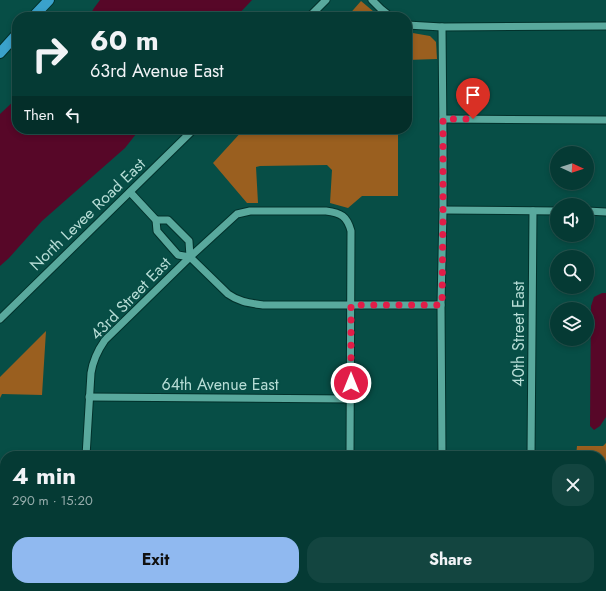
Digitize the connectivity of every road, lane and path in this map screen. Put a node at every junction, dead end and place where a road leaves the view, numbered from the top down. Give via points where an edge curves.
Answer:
1 (49, 0) edge
2 (326, 0) edge
3 (372, 0) edge
4 (38, 12) edge
5 (314, 12) edge
6 (385, 12) edge
7 (412, 26) edge
8 (606, 26) edge
9 (442, 27) junction
10 (12, 39) edge
11 (0, 52) edge
12 (443, 119) junction
13 (606, 120) edge
14 (189, 134) edge
15 (130, 192) junction
16 (443, 210) junction
17 (533, 211) junction
18 (550, 211) edge
19 (594, 212) edge
20 (606, 212) edge
21 (156, 220) junction
22 (190, 257) junction
23 (351, 305) junction
24 (442, 305) junction
25 (0, 319) edge
26 (89, 397) junction
27 (351, 399) junction
28 (86, 451) edge
29 (350, 451) edge
30 (442, 451) edge
31 (531, 451) edge

1 - 4 main road
2 - 5 street
3 - 6 street
7 - 9 street
8 - 9 street
9 - 12 street
10 - 11 main road
12 - 13 street
12 - 16 street
14 - 15 street, North Levee Road East
15 - 21 street
15 - 25 street, North Levee Road East
16 - 17 street
16 - 24 street
17 - 18 street
17 - 31 street, 40th Street East
19 - 20 street
21 - 22 street via 157,231 178,255
21 - 22 street via 168,220 189,241
22 - 23 street via 234,299 263,305
22 - 23 street, 43rd Street East via 237,214 256,211 337,213 347,220 351,231
22 - 26 street, 43rd Street East via 105,340 92,363
23 - 24 street
23 - 27 street
24 - 30 street
26 - 27 street, 64th Avenue East
26 - 28 street, 43rd Street East
27 - 29 street

